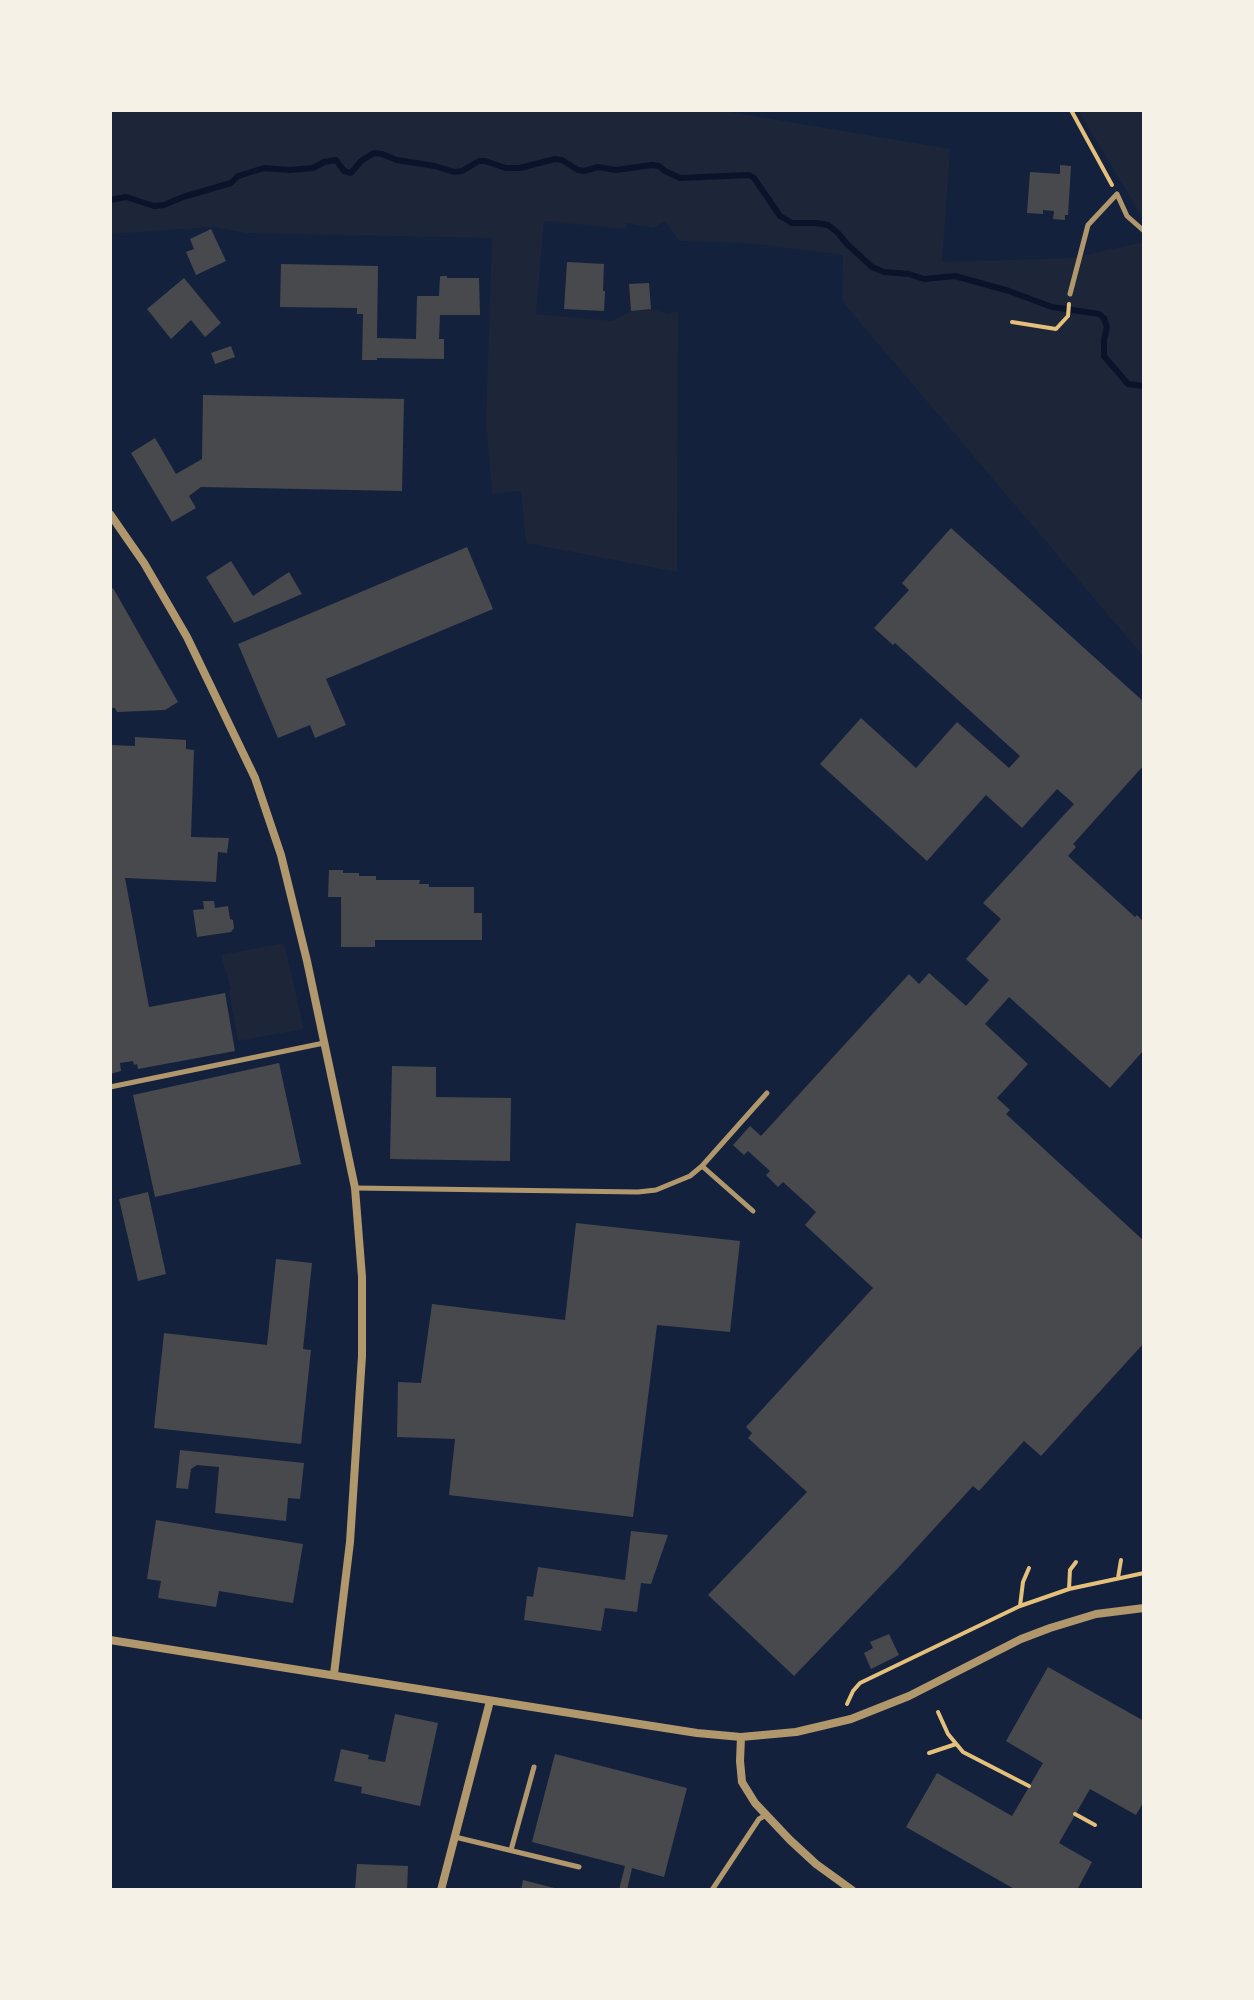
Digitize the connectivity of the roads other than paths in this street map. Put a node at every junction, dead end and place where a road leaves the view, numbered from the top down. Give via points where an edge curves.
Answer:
1 (1144, 231) edge
2 (1070, 294) dead end
3 (110, 514) edge
4 (325, 1043) junction
5 (110, 1087) edge
6 (767, 1093) dead end
7 (702, 1166) junction
8 (355, 1188) junction
9 (753, 1211) dead end
10 (1144, 1606) edge
11 (110, 1640) edge
12 (334, 1674) junction
13 (490, 1701) junction
14 (741, 1737) junction
15 (534, 1767) dead end
16 (766, 1815) junction
17 (455, 1837) junction
18 (511, 1850) junction
19 (579, 1867) dead end
20 (441, 1890) edge
21 (712, 1890) edge
22 (852, 1890) edge

1 - 2 lane via 1127,216 1117,194 1088,225
3 - 4 street via 187,637 255,778 281,855
4 - 5 lane
4 - 8 street
6 - 7 lane
7 - 8 lane via 675,1183 638,1192
7 - 9 lane
8 - 12 street via 362,1356 352,1518
10 - 14 street via 1096,1614 1021,1639 851,1719
11 - 12 street
12 - 13 street
13 - 14 street
13 - 17 street
14 - 16 street via 742,1782
15 - 18 lane
16 - 21 lane
16 - 22 street via 816,1864
17 - 18 lane
17 - 20 street
18 - 19 lane

